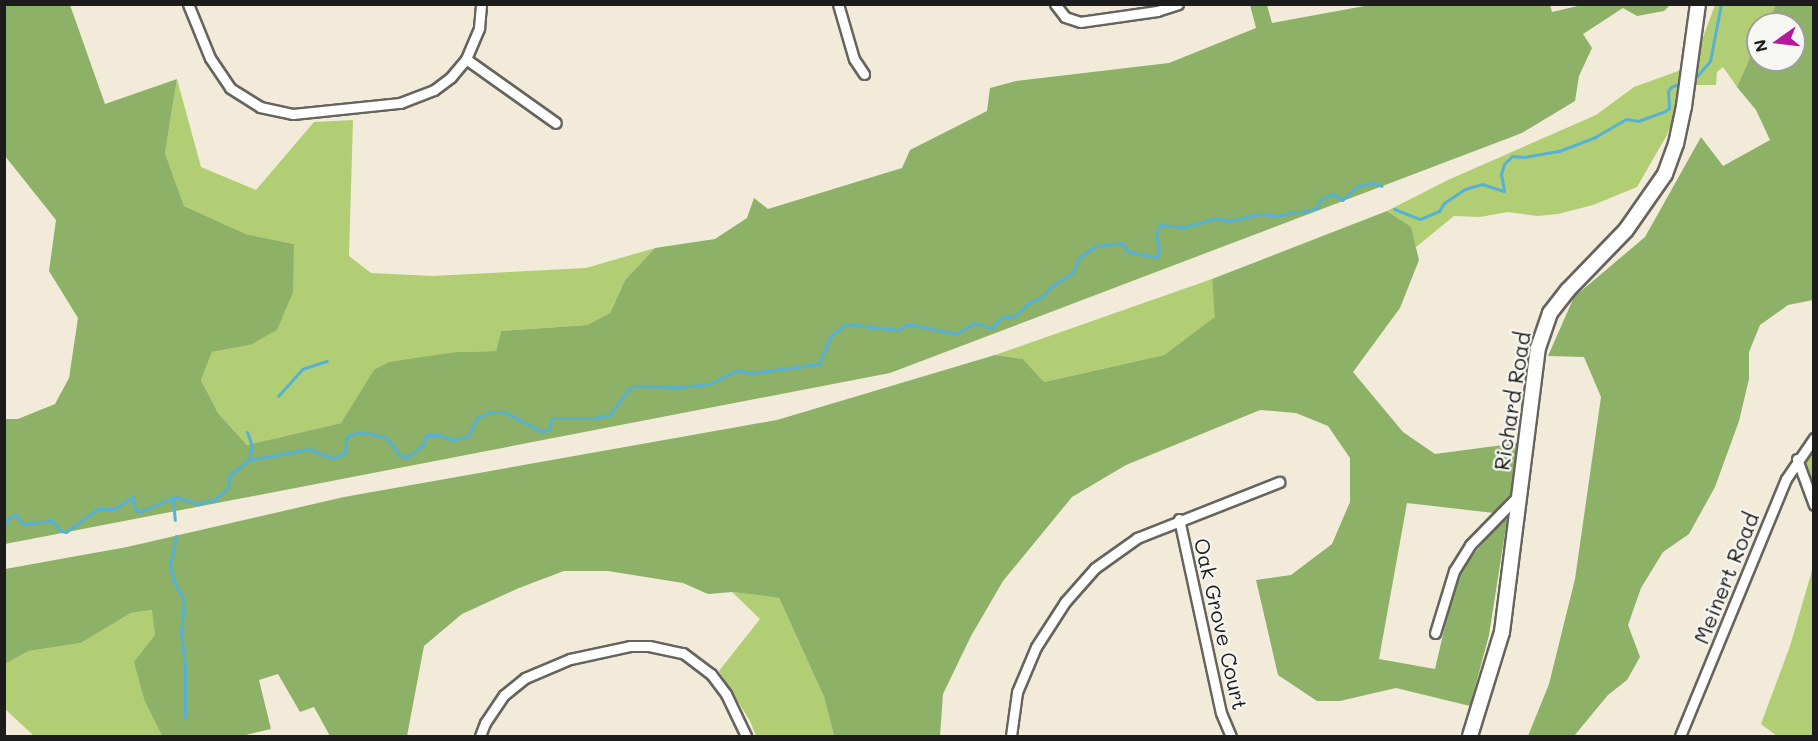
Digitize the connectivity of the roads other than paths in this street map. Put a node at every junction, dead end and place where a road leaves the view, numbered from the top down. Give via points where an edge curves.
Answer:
1 (189, 4) edge
2 (481, 4) edge
3 (838, 4) edge
4 (1055, 4) edge
5 (1178, 4) edge
6 (1698, 4) edge
7 (466, 59) junction
8 (864, 74) dead end
9 (556, 123) dead end
10 (1814, 438) edge
11 (1797, 459) junction
12 (1279, 482) dead end
13 (1519, 495) junction
14 (1814, 505) edge
15 (1179, 519) junction
16 (1435, 633) dead end
17 (480, 736) edge
18 (746, 736) edge
19 (1011, 736) edge
20 (1231, 736) edge
21 (1470, 736) edge
22 (1680, 736) edge

1 - 7 street via 222,78 250,102 282,113 305,114 413,100 442,85
2 - 7 street via 479,28
3 - 8 street via 854,59
4 - 5 street via 1065,17 1080,22 1157,11
6 - 13 street, Richard Road via 1684,106 1665,174 1626,230 1550,313 1532,383
7 - 9 street
10 - 11 street, Meinert Road
11 - 14 street
11 - 22 street, Meinert Road
12 - 15 street, Oak Grove Court
13 - 16 street via 1470,545 1454,571
13 - 21 street, Richard Road via 1502,632
15 - 19 street, Oak Grove Court via 1116,550 1065,602 1036,647 1017,692
15 - 20 street, Oak Grove Court via 1221,712
17 - 18 street via 504,695 525,678 570,659 630,646 683,653 711,674 726,694

